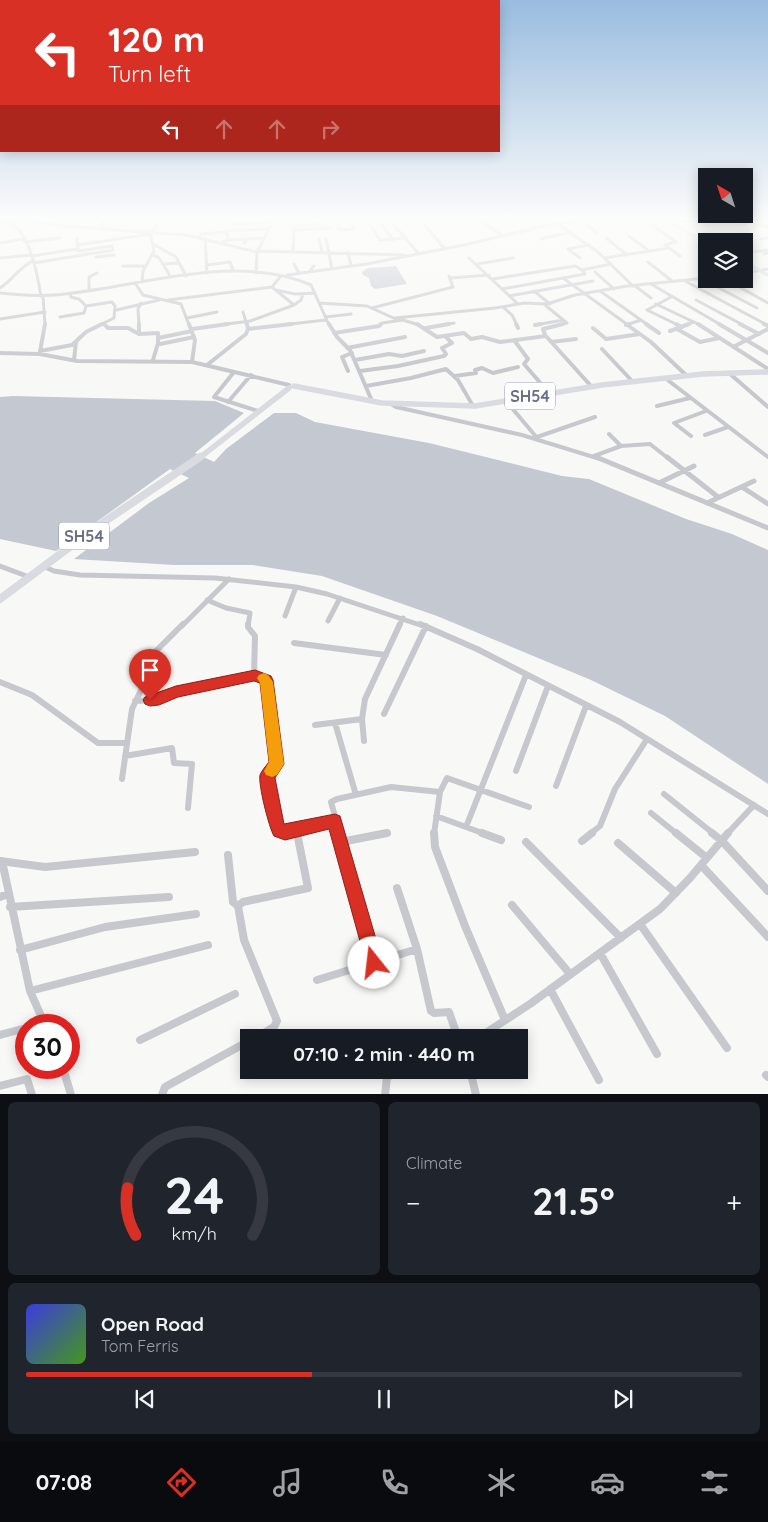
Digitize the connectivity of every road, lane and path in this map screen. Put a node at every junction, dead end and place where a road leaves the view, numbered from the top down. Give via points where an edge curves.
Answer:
1 (20, 269) edge
2 (36, 269) edge
3 (122, 269) edge
4 (144, 269) edge
5 (167, 269) edge
6 (182, 269) edge
7 (207, 269) edge
8 (255, 269) edge
9 (297, 269) edge
10 (311, 269) edge
11 (332, 269) edge
12 (482, 269) edge
13 (556, 269) edge
14 (587, 269) edge
15 (617, 269) edge
16 (657, 269) edge
17 (233, 270) joint
18 (582, 270) joint
19 (765, 270) edge
20 (308, 272) junction
21 (595, 272) dead end
22 (207, 273) junction
23 (256, 273) junction
24 (299, 273) junction
25 (97, 274) dead end
26 (121, 274) dead end
27 (170, 274) dead end
28 (768, 274) edge
29 (488, 275) junction
30 (186, 276) junction
31 (279, 277) junction
32 (563, 278) junction
33 (698, 278) edge
34 (492, 279) junction
35 (684, 280) junction
36 (304, 281) junction
37 (593, 281) dead end
38 (142, 282) junction
39 (673, 282) junction
40 (135, 283) junction
41 (573, 284) junction
42 (650, 284) junction
43 (634, 285) junction
44 (0, 288) edge
45 (274, 288) junction
46 (719, 288) edge
47 (742, 288) edge
48 (502, 289) junction
49 (614, 289) junction
50 (89, 291) junction
51 (534, 291) junction
52 (600, 291) junction
53 (0, 293) edge
54 (70, 293) junction
55 (586, 293) junction
56 (303, 294) junction
57 (315, 294) junction
58 (42, 296) junction
59 (509, 296) junction
60 (671, 297) junction
61 (652, 298) dead end
62 (167, 299) junction
63 (696, 300) dead end
64 (141, 303) junction
65 (319, 303) junction
66 (768, 303) edge
67 (518, 304) junction
68 (544, 304) junction
69 (550, 304) junction
70 (656, 304) junction
71 (294, 305) junction
72 (86, 306) junction
73 (503, 307) junction
74 (372, 308) junction
75 (757, 308) dead end
76 (116, 310) junction
77 (45, 312) junction
78 (217, 312) dead end
79 (243, 312) dead end
80 (351, 314) dead end
81 (60, 317) dead end
82 (187, 318) junction
83 (326, 318) junction
84 (0, 319) edge
85 (397, 319) junction
86 (563, 320) junction
87 (641, 320) junction
88 (245, 322) junction
89 (694, 322) junction
90 (454, 323) dead end
91 (104, 324) junction
92 (626, 324) junction
93 (535, 325) dead end
94 (682, 327) junction
95 (768, 327) edge
96 (425, 328) junction
97 (518, 328) dead end
98 (593, 328) dead end
99 (248, 329) junction
100 (677, 329) junction
101 (192, 330) junction
102 (670, 331) dead end
103 (334, 332) junction
104 (659, 333) dead end
105 (139, 334) junction
106 (640, 334) junction
107 (760, 334) junction
108 (405, 336) dead end
109 (445, 336) junction
110 (546, 336) junction
111 (194, 337) junction
112 (158, 338) junction
113 (720, 338) junction
114 (768, 338) edge
115 (576, 339) dead end
116 (514, 340) junction
117 (748, 341) junction
118 (76, 342) junction
119 (551, 342) junction
120 (158, 343) junction
121 (736, 346) junction
122 (347, 348) junction
123 (602, 349) dead end
124 (424, 351) dead end
125 (40, 352) junction
126 (0, 353) edge
127 (352, 353) junction
128 (768, 353) edge
129 (74, 360) junction
130 (153, 360) junction
131 (355, 360) junction
132 (192, 362) junction
133 (207, 365) junction
134 (518, 367) dead end
135 (768, 370) edge
136 (348, 371) dead end
137 (360, 371) junction
138 (234, 372) junction
139 (729, 373) junction
140 (251, 376) junction
141 (455, 376) junction
142 (687, 376) junction
143 (665, 378) junction
144 (633, 382) junction
145 (291, 386) junction
146 (366, 386) junction
147 (591, 386) junction
148 (549, 393) junction
149 (690, 398) junction
150 (372, 401) junction
151 (506, 401) junction
152 (228, 402) junction
153 (391, 404) junction
154 (473, 406) junction
155 (657, 406) dead end
156 (768, 406) edge
157 (258, 411) junction
158 (706, 411) junction
159 (595, 417) dead end
160 (728, 428) junction
161 (609, 434) dead end
162 (705, 435) dead end
163 (691, 436) dead end
164 (537, 438) junction
165 (621, 446) junction
166 (594, 456) junction
167 (768, 457) edge
168 (694, 466) dead end
169 (684, 471) junction
170 (754, 481) dead end
171 (659, 483) junction
172 (742, 487) junction
173 (718, 497) junction
174 (707, 503) junction
175 (768, 504) edge
176 (768, 528) edge
177 (0, 566) edge
178 (42, 566) junction
179 (29, 576) junction
180 (229, 579) junction
181 (296, 588) junction
182 (340, 598) junction
183 (0, 599) edge
184 (207, 600) junction
185 (285, 616) dead end
186 (403, 618) junction
187 (328, 621) dead end
188 (426, 626) junction
189 (294, 643) dead end
190 (386, 655) junction
191 (526, 675) junction
192 (255, 676) junction
193 (0, 682) edge
194 (548, 686) junction
195 (134, 701) junction
196 (586, 706) junction
197 (384, 714) dead end
198 (362, 719) junction
199 (334, 723) junction
200 (314, 725) dead end
201 (647, 739) junction
202 (364, 741) dead end
203 (127, 743) junction
204 (125, 756) junction
205 (516, 771) dead end
206 (122, 779) dead end
207 (556, 786) dead end
208 (482, 790) junction
209 (440, 792) junction
210 (356, 794) junction
211 (664, 794) dead end
212 (754, 805) junction
213 (529, 807) dead end
214 (188, 808) dead end
215 (651, 813) dead end
216 (768, 814) edge
217 (436, 816) junction
218 (335, 821) junction
219 (466, 827) junction
220 (296, 830) junction
221 (387, 833) dead end
222 (501, 840) dead end
223 (582, 841) dead end
224 (722, 841) junction
225 (341, 842) junction
226 (526, 842) dead end
227 (618, 843) dead end
228 (195, 852) dead end
229 (228, 855) dead end
230 (707, 858) junction
231 (1, 861) edge
232 (701, 865) junction
233 (396, 888) dead end
234 (768, 891) edge
235 (676, 893) junction
236 (4, 896) edge
237 (169, 897) dead end
238 (512, 905) dead end
239 (238, 906) junction
240 (10, 907) junction
241 (196, 914) dead end
242 (640, 924) junction
243 (768, 937) edge
244 (621, 938) junction
245 (208, 945) dead end
246 (417, 949) junction
247 (20, 950) junction
248 (600, 953) junction
249 (374, 963) junction
250 (570, 974) junction
251 (317, 980) dead end
252 (550, 989) junction
253 (30, 991) junction
254 (235, 994) dead end
255 (38, 1014) edge
256 (505, 1020) junction
257 (271, 1029) edge
258 (455, 1029) edge
259 (492, 1029) edge
260 (15, 1031) edge
261 (0, 1035) edge
262 (140, 1040) dead end
263 (240, 1046) edge
264 (727, 1048) dead end
265 (657, 1054) dead end
266 (66, 1079) edge
267 (387, 1079) edge
268 (472, 1079) edge
269 (599, 1080) dead end
270 (0, 1086) edge
271 (32, 1094) edge
272 (71, 1094) edge
273 (162, 1094) edge
274 (385, 1094) edge
275 (476, 1094) edge

1 - 44 street
2 - 58 street
3 - 26 street
4 - 38 street
5 - 27 street
6 - 30 street
7 - 22 street
8 - 23 street
9 - 24 street
10 - 20 street
11 - 20 street
12 - 29 street
13 - 34 street
14 - 18 street
15 - 43 street
16 - 39 street
17 - 22 street
17 - 23 street
18 - 32 street via 586,274
19 - 28 highway
20 - 24 street
20 - 36 street
21 - 49 street
22 - 30 street
23 - 31 street
24 - 31 street
25 - 50 street via 89,277
29 - 34 street
29 - 74 street via 450,277 452,287
30 - 38 street
31 - 36 street
31 - 45 street
32 - 41 street
32 - 48 street
33 - 35 street
34 - 48 street
35 - 39 street
35 - 95 street
36 - 57 street via 311,285
37 - 41 street
38 - 40 street
39 - 42 street
40 - 50 street
40 - 62 street via 140,293
41 - 51 street
41 - 55 street
42 - 43 street
42 - 60 street
43 - 49 street
43 - 61 street
45 - 56 street
45 - 62 street
45 - 71 street
46 - 75 street
47 - 66 street
48 - 59 street
49 - 52 street
50 - 54 street
51 - 59 street
51 - 69 street
52 - 55 street
52 - 87 street
53 - 58 street
54 - 58 street
54 - 72 street
55 - 69 street
55 - 92 street
56 - 57 street
56 - 71 street
57 - 65 street
58 - 77 street
59 - 67 street
60 - 70 street
60 - 117 street
62 - 64 street
62 - 82 street via 181,304
63 - 107 street
64 - 76 street
64 - 105 street via 138,309
65 - 74 street
65 - 83 street
67 - 68 street
67 - 73 street
68 - 69 street
68 - 86 street
70 - 89 street
70 - 94 street via 647,310
71 - 88 street
72 - 76 street via 111,302
72 - 81 street via 84,313
73 - 85 street
73 - 97 street via 512,315
74 - 85 street
76 - 91 street via 114,318
77 - 84 street
77 - 125 street
78 - 82 street
79 - 88 street
80 - 83 street
82 - 101 street
83 - 99 street
83 - 103 street
85 - 96 street
85 - 103 street via 378,326
86 - 93 street
86 - 110 street via 567,323 542,329
87 - 92 street
87 - 104 street
88 - 99 street
88 - 101 street
89 - 94 street
89 - 113 street
90 - 96 street
91 - 105 street via 108,328 128,328
91 - 118 street via 86,332
92 - 106 street
94 - 100 street
95 - 107 street
96 - 109 street via 437,337
98 - 106 street via 606,338
99 - 133 street via 241,339
100 - 102 street
100 - 113 street via 700,342
101 - 111 street
101 - 112 street
103 - 122 street
105 - 112 street via 158,333
106 - 142 street
107 - 114 street
107 - 117 street
108 - 122 street
109 - 116 street via 461,333 470,339
109 - 137 street via 452,343 442,348 444,356
110 - 116 street
110 - 119 street
111 - 120 street
111 - 132 street
112 - 120 street
113 - 121 street
115 - 119 street
116 - 148 street via 528,359 524,364
117 - 121 street
117 - 128 street
118 - 125 street
118 - 129 street
119 - 147 street
120 - 130 street
121 - 135 street
122 - 127 street
123 - 144 street
124 - 131 street
125 - 126 street
125 - 129 street
127 - 131 street
127 - 136 street via 342,357
129 - 130 street
130 - 132 street
131 - 137 street
132 - 133 street
133 - 138 street
134 - 141 street via 492,374 485,368 477,368 476,373
135 - 139 main road, SH54
137 - 146 street
138 - 140 street
138 - 152 street via 214,397
139 - 142 main road, SH54
139 - 156 street
140 - 145 street
140 - 152 street
141 - 146 street via 446,369
141 - 154 street
142 - 143 main road, SH54
143 - 144 main road, SH54
143 - 149 street
144 - 147 main road, SH54
145 - 150 main road, SH54
145 - 157 main road, SH54
146 - 150 street
147 - 148 main road, SH54
148 - 151 main road, SH54
149 - 155 street
149 - 158 street
150 - 153 main road, SH54
151 - 154 main road, SH54
151 - 164 street
152 - 157 street
153 - 154 main road, SH54
153 - 164 street
157 - 178 main road, SH54 via 208,452
158 - 160 street
158 - 163 street via 674,423
159 - 164 street
160 - 162 street
160 - 167 street
161 - 165 street
164 - 166 street
165 - 166 street
165 - 169 street via 650,444
166 - 171 street
168 - 169 street
169 - 171 street
169 - 173 street
170 - 172 street
171 - 174 street
172 - 173 street
172 - 175 street
173 - 174 street
174 - 176 street
177 - 179 street
178 - 179 main road, SH54
178 - 180 street via 80,575
179 - 183 main road, SH54
180 - 181 street
180 - 184 street
181 - 182 street
181 - 185 street
182 - 186 street
182 - 187 street
184 - 192 street via 226,608 250,612 248,628 255,638
184 - 195 street via 148,659 142,688
186 - 188 street
186 - 190 street
188 - 191 street
188 - 197 street
189 - 190 street
190 - 198 street via 365,699
191 - 194 street
191 - 208 street
192 - 195 street via 176,692 157,700
192 - 220 street via 264,678 266,682 277,764 267,778 277,827 282,832
193 - 203 street via 32,696 98,743
194 - 196 street
194 - 205 street
195 - 203 street
196 - 201 street
196 - 207 street
198 - 199 street
198 - 202 street
199 - 200 street
199 - 210 street
201 - 212 street
201 - 223 street via 615,789 600,826
203 - 204 street
204 - 206 street
204 - 214 street via 172,748 174,762 192,764
208 - 209 street via 447,778
208 - 213 street
208 - 219 street
209 - 210 street via 391,787
209 - 217 street
210 - 218 street via 331,802
211 - 224 street
212 - 216 street
212 - 224 street
215 - 230 street
217 - 219 street
217 - 256 street via 433,834 438,857
218 - 220 street
218 - 225 street
219 - 222 street
220 - 239 street via 308,888 243,902
221 - 225 street
224 - 230 street
224 - 234 street
225 - 249 street
226 - 244 street
227 - 235 street
228 - 231 street via 45,867
229 - 239 street via 233,902
230 - 232 street
231 - 236 street
232 - 235 street
232 - 243 street
233 - 246 street
235 - 242 street
236 - 240 street
237 - 240 street
238 - 250 street
239 - 257 street via 244,940 277,1020
240 - 247 street
241 - 247 street via 79,932
242 - 244 street
242 - 264 street
244 - 248 street
245 - 253 street
246 - 249 street
246 - 258 street via 431,1011 450,1012
247 - 253 street
248 - 250 street
248 - 265 street
249 - 251 street
250 - 252 street
252 - 256 street
252 - 269 street
253 - 255 street
254 - 262 street
256 - 259 street
260 - 261 street
263 - 273 street via 165,1087
266 - 272 street
267 - 274 street
268 - 275 street
270 - 271 street via 27,1079

